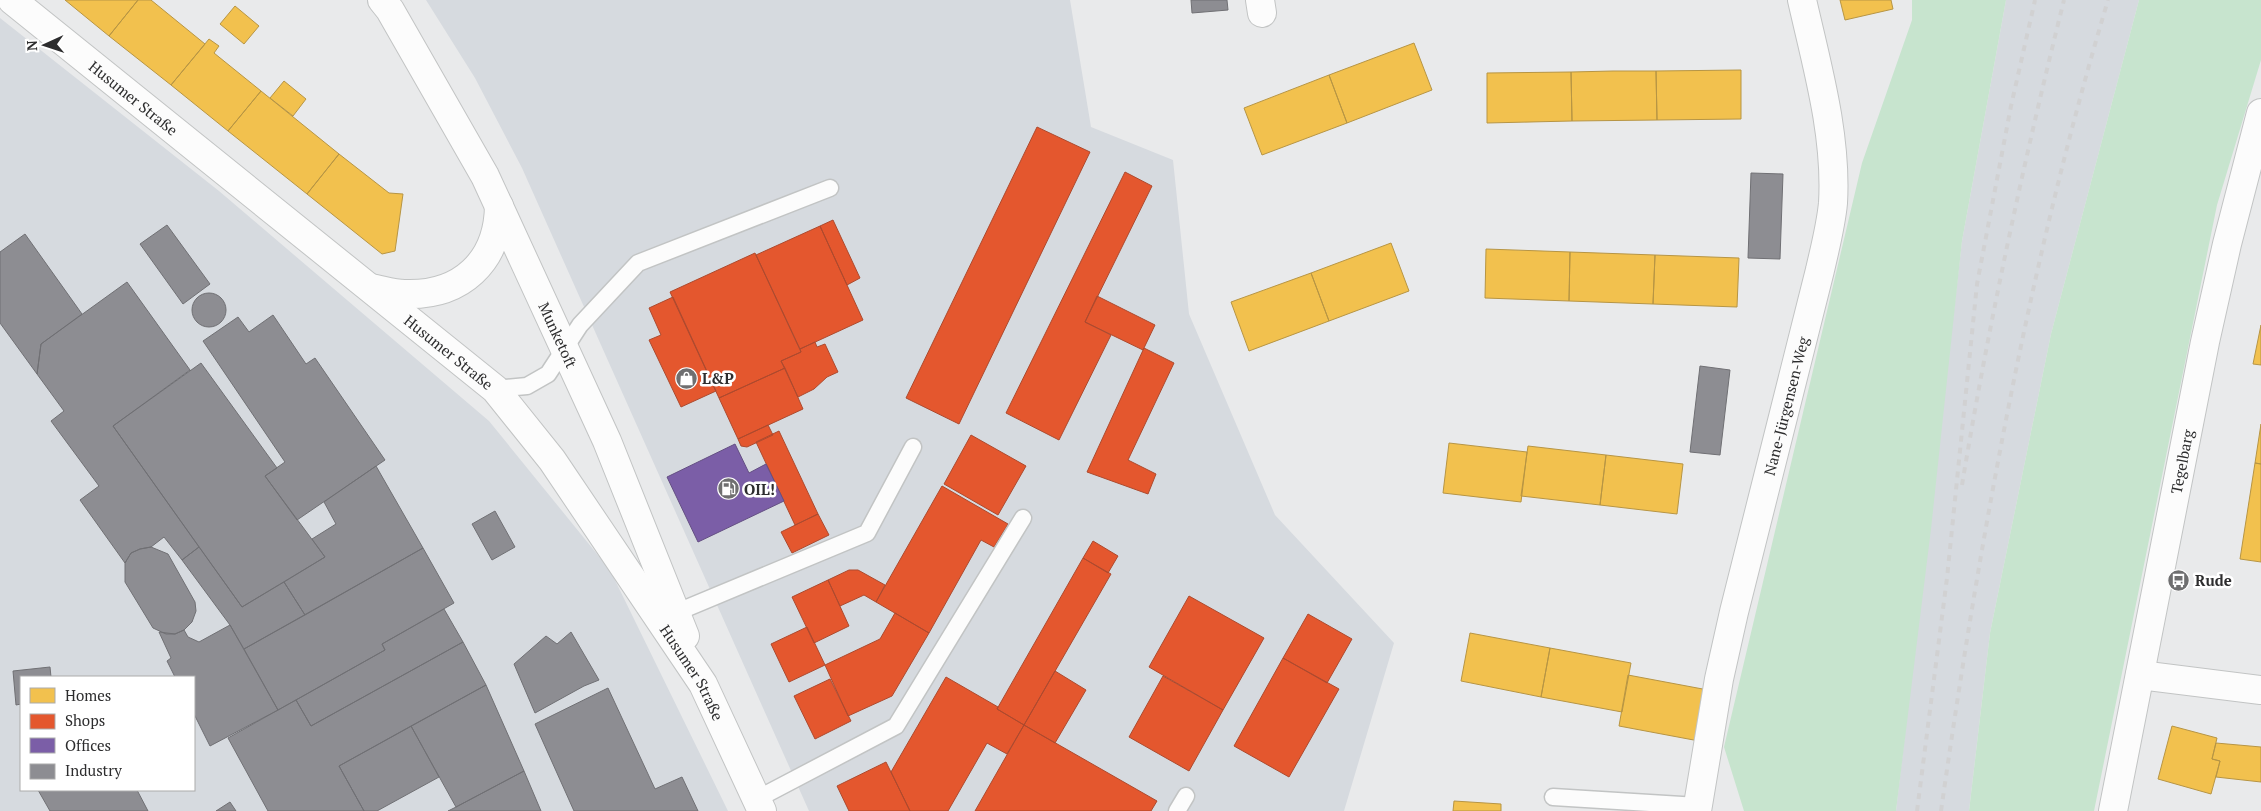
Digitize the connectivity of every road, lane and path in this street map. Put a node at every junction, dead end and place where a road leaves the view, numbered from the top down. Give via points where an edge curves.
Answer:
1 (12, 0) edge
2 (382, 0) edge
3 (1802, 0) edge
4 (2261, 113) edge
5 (830, 188) dead end
6 (499, 206) junction
7 (370, 288) junction
8 (564, 349) junction
9 (495, 389) junction
10 (913, 447) dead end
11 (1023, 518) dead end
12 (675, 613) junction
13 (2140, 675) junction
14 (704, 684) junction
15 (2261, 690) edge
16 (1186, 796) dead end
17 (1553, 797) dead end
18 (760, 805) edge
19 (1697, 809) edge
20 (1177, 811) edge
21 (2113, 811) edge

1 - 7 main road, Husumer Straße
2 - 6 main road, Munketoft via 485,176
3 - 19 main road, Nane-Jürgensen-Weg via 1830,132 1832,205 1820,270 1719,678
4 - 13 main road, Tegelbarg via 2205,342
5 - 8 lane via 638,263 580,325
6 - 7 main road via 494,242 471,274 436,291 405,294
6 - 8 main road, Munketoft
7 - 9 main road, Husumer Straße
8 - 9 lane via 548,374 527,386
8 - 12 main road, Munketoft via 607,441
9 - 14 main road, Husumer Straße via 552,460
10 - 12 lane via 867,533
11 - 18 lane via 896,726
12 - 14 main road, Munketoft
13 - 15 main road
13 - 21 main road, Tegelbarg
14 - 18 main road, Husumer Straße
16 - 20 lane
17 - 19 lane

